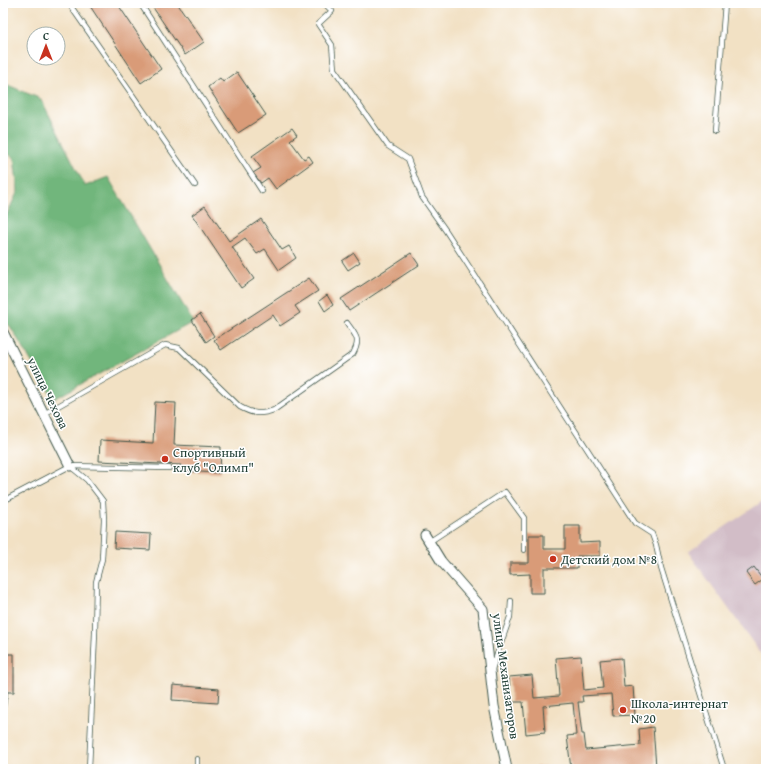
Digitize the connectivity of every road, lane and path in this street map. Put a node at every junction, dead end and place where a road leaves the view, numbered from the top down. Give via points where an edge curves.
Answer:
1 (70, 3) edge
2 (140, 3) edge
3 (324, 3) edge
4 (725, 3) edge
5 (715, 131) dead end
6 (195, 185) dead end
7 (262, 191) dead end
8 (347, 323) dead end
9 (3, 332) edge
10 (44, 414) junction
11 (70, 466) junction
12 (169, 468) dead end
13 (3, 501) edge
14 (427, 539) joint
15 (524, 550) dead end
16 (511, 601) dead end
17 (490, 675) junction
18 (5, 693) dead end
19 (3, 707) edge
20 (197, 759) dead end
21 (89, 769) edge
22 (197, 769) edge
23 (507, 769) edge
24 (724, 769) edge

1 - 6 lane
2 - 7 lane
3 - 24 lane via 332,11 318,24 332,45 334,69 388,146 408,159 422,197 635,523 652,534
4 - 5 lane
8 - 10 lane via 357,338 353,354 274,410 264,414 251,412 240,406 178,348 165,345
9 - 10 street, улица Чехова
10 - 11 street, улица Чехова
11 - 12 lane
11 - 13 lane
11 - 21 lane via 87,480 102,501 104,520 102,559 96,582
14 - 15 lane via 505,492 524,518
14 - 17 street, улица Механизаторов via 441,561 483,609
16 - 17 lane via 510,616
17 - 23 street, улица Механизаторов
18 - 19 lane
20 - 22 lane

